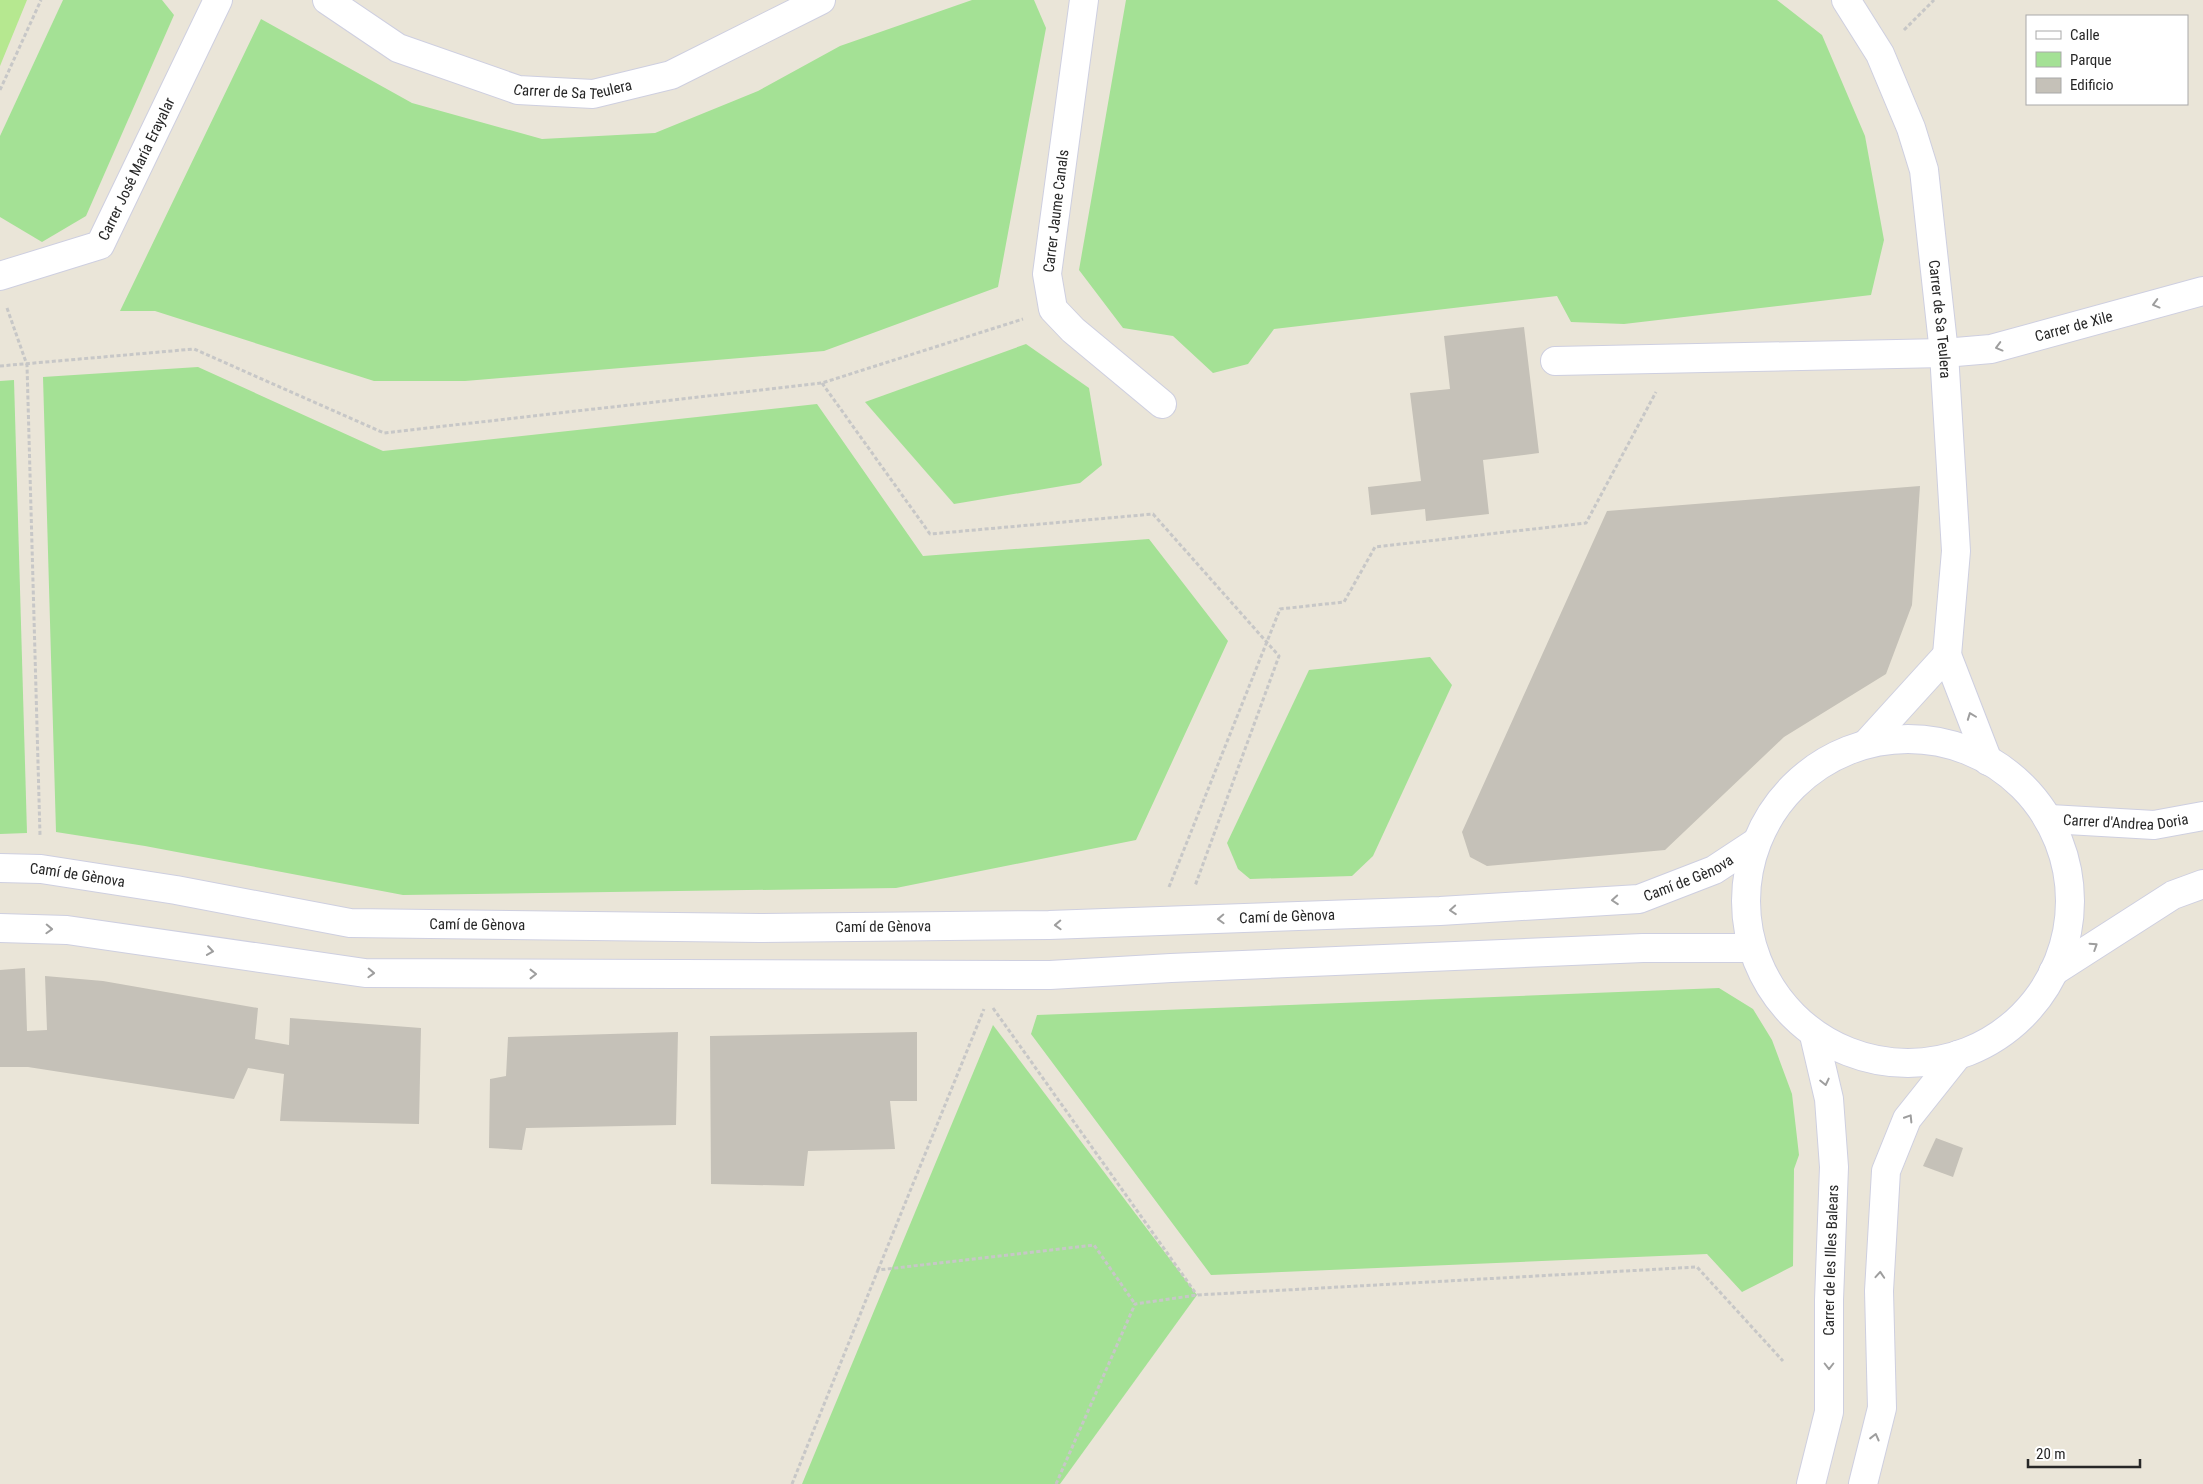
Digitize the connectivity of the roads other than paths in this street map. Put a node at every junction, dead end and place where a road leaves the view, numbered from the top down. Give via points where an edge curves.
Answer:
1 (218, 0) edge
2 (327, 0) edge
3 (821, 0) edge
4 (1084, 0) edge
5 (1846, 0) edge
6 (0, 276) edge
7 (2203, 291) edge
8 (1944, 353) junction
9 (1555, 361) dead end
10 (1162, 404) dead end
11 (1948, 655) junction
12 (1866, 743) junction
13 (1988, 761) junction
14 (2203, 816) edge
15 (2050, 819) junction
16 (1756, 842) junction
17 (0, 868) edge
18 (2203, 884) edge
19 (0, 928) edge
20 (1751, 948) junction
21 (2053, 972) junction
22 (1814, 1035) junction
23 (1958, 1055) junction
24 (1811, 1484) edge
25 (1864, 1484) edge

1 - 6 street, Carrer José María Erayalar via 100,245
2 - 3 street, Carrer de Sa Teulera via 398,48 518,90 593,94 671,75
4 - 10 street, Carrer Jaume Canals via 1047,274 1053,309 1073,330
5 - 8 street, Carrer de Sa Teulera via 1880,54 1911,128 1924,170
7 -> 8 street, Carrer de Xile via 1991,349
8 - 9 street, Carrer de Xile
8 - 11 street, Carrer de Sa Teulera via 1956,551
11 - 12 street
13 -> 11 street, Carrer de Sa Teulera
12 - 13 street via 1918,738 1970,750
12 - 16 street via 1820,764 1781,798
13 - 15 street via 2016,778
14 - 15 street, Carrer d'Andrea Doria via 2154,825
15 - 21 street via 2068,869 2070,924
16 -> 17 street, Camí de Gènova via 1714,870 1639,899 1440,911 1049,925 760,928 350,923 176,890 41,869
16 - 20 street via 1745,895
21 -> 18 street via 2173,896
19 -> 20 street via 67,930 375,974 1050,975 1643,948
20 - 22 street via 1775,996
21 - 23 street via 2018,1021
22 - 23 street via 1862,1058 1918,1064
22 -> 24 street, Carrer de les Illes Balears via 1829,1099 1834,1168 1829,1412
25 -> 23 street via 1882,1408 1879,1291 1886,1172 1907,1119

